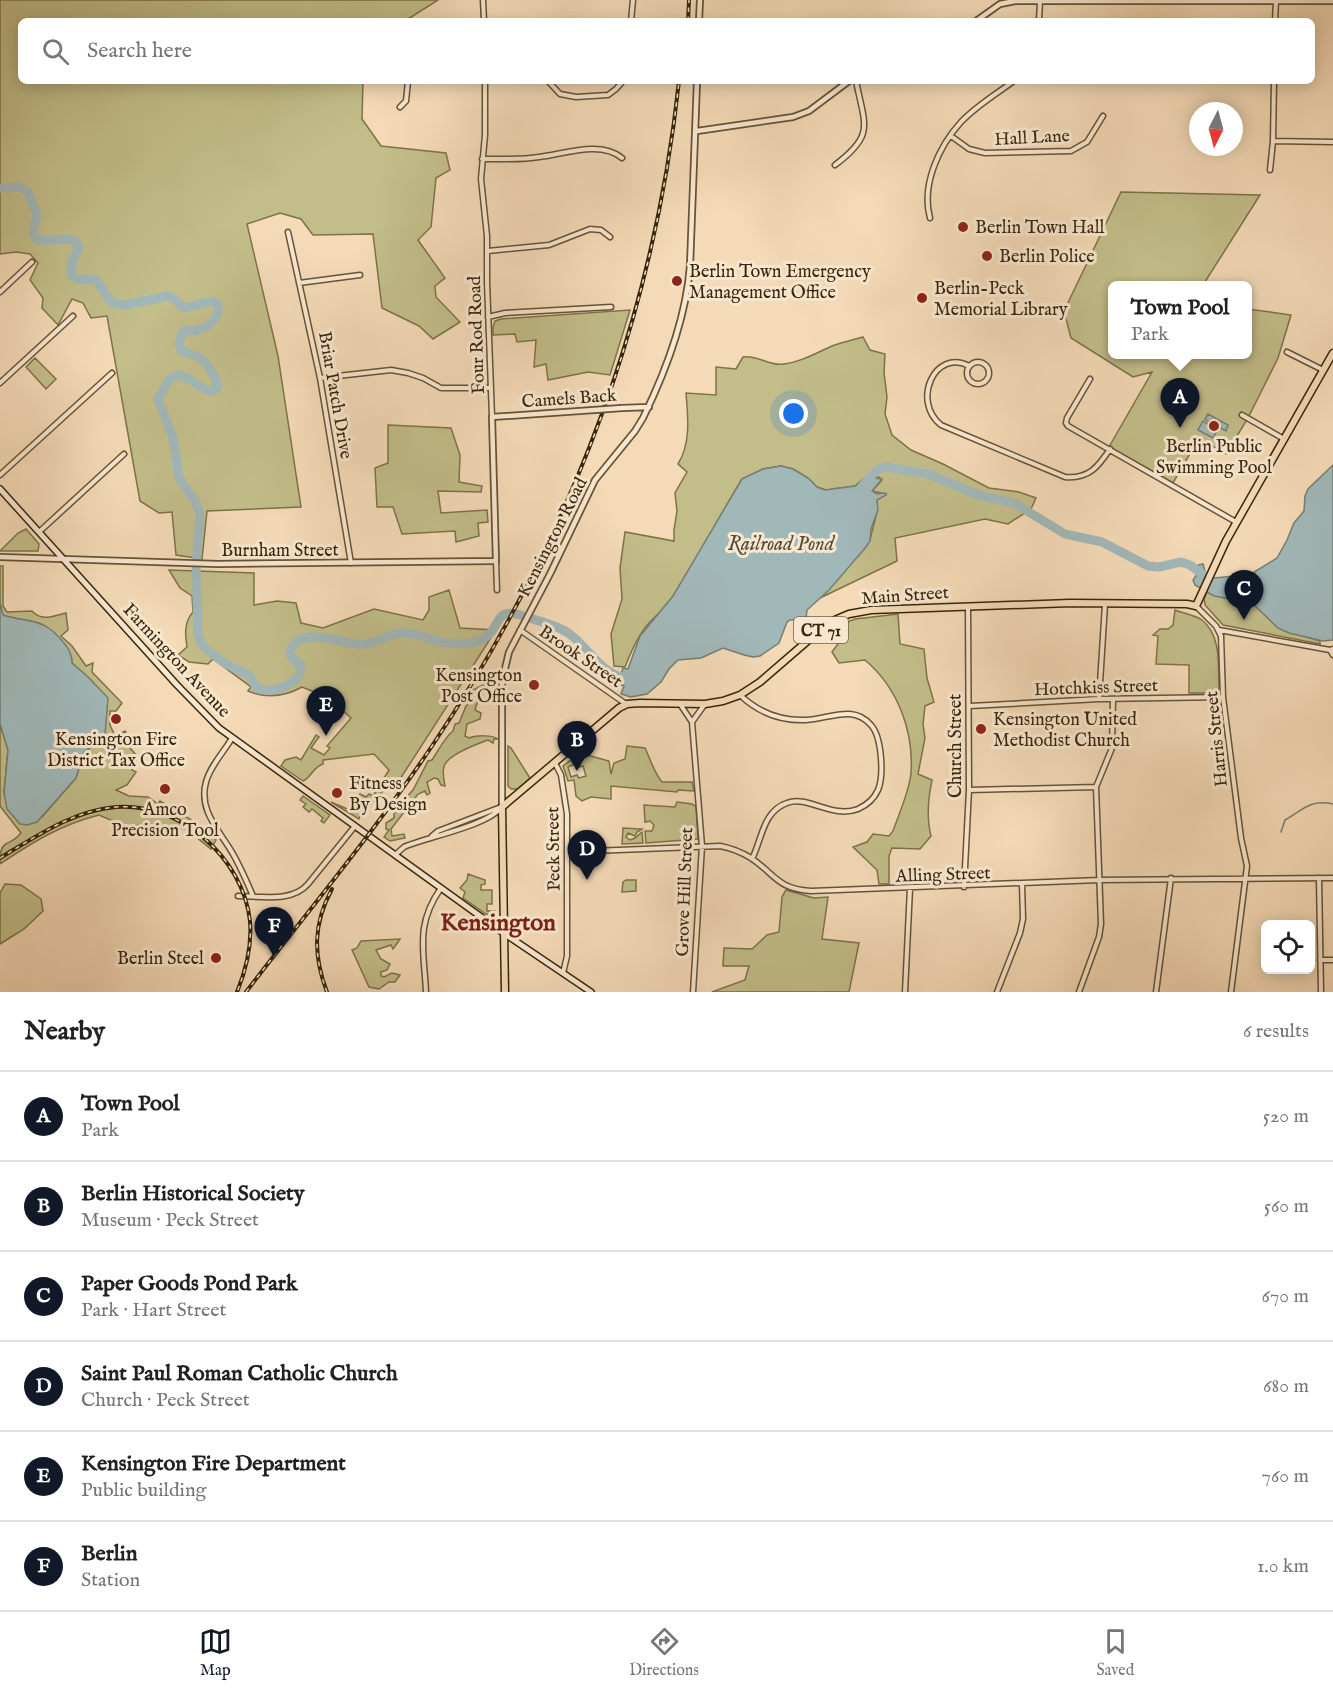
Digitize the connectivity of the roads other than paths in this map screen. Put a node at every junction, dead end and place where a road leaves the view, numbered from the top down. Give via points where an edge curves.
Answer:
1 (483, 0) edge
2 (633, 0) edge
3 (700, 0) edge
4 (1040, 1) edge
5 (1095, 1) edge
6 (1276, 1) edge
7 (1333, 1) edge
8 (484, 18) edge
9 (631, 18) edge
10 (699, 18) edge
11 (979, 18) edge
12 (1039, 18) edge
13 (1275, 18) edge
14 (408, 84) edge
15 (485, 84) edge
16 (551, 84) edge
17 (620, 84) edge
18 (698, 84) edge
19 (845, 84) edge
20 (857, 84) edge
21 (1010, 84) edge
22 (1274, 84) edge
23 (400, 107) dead end
24 (1103, 116) dead end
25 (697, 131) junction
26 (951, 136) junction
27 (1273, 141) junction
28 (1333, 142) edge
29 (622, 158) dead end
30 (482, 159) junction
31 (835, 165) dead end
32 (1269, 171) dead end
33 (930, 218) dead end
34 (288, 232) dead end
35 (610, 237) dead end
36 (488, 251) junction
37 (32, 262) dead end
38 (360, 275) dead end
39 (299, 283) junction
40 (0, 292) edge
41 (611, 307) dead end
42 (73, 316) dead end
43 (488, 317) junction
44 (1287, 352) dead end
45 (1333, 353) edge
46 (969, 366) junction
47 (1323, 370) junction
48 (112, 374) dead end
49 (321, 378) junction
50 (1090, 379) dead end
51 (0, 383) edge
52 (490, 388) junction
53 (649, 407) junction
54 (1242, 415) dead end
55 (492, 417) junction
56 (1284, 439) junction
57 (1110, 448) junction
58 (124, 454) dead end
59 (0, 475) edge
60 (0, 489) edge
61 (1236, 522) junction
62 (39, 532) junction
63 (0, 557) edge
64 (63, 558) junction
65 (496, 561) junction
66 (351, 563) junction
67 (497, 590) dead end
68 (1105, 603) junction
69 (968, 605) junction
70 (1196, 606) junction
71 (1219, 629) junction
72 (520, 630) junction
73 (1331, 649) edge
74 (1333, 656) edge
75 (740, 695) junction
76 (1223, 697) junction
77 (1099, 699) junction
78 (1113, 699) junction
79 (627, 704) junction
80 (679, 704) junction
81 (705, 704) junction
82 (970, 706) junction
83 (692, 722) junction
84 (232, 738) junction
85 (555, 763) junction
86 (1096, 787) junction
87 (969, 790) junction
88 (502, 807) junction
89 (355, 826) junction
90 (702, 846) junction
91 (567, 852) junction
92 (395, 855) junction
93 (752, 859) junction
94 (1172, 878) junction
95 (1245, 878) junction
96 (1318, 878) junction
97 (1333, 878) edge
98 (1100, 880) junction
99 (1022, 884) junction
100 (964, 887) junction
101 (441, 888) junction
102 (910, 888) junction
103 (253, 896) junction
104 (238, 897) dead end
105 (502, 932) junction
106 (1320, 960) junction
107 (1333, 960) edge
108 (563, 973) junction
109 (581, 989) edge
110 (426, 992) edge
111 (505, 992) edge
112 (591, 992) edge
113 (693, 992) edge
114 (905, 992) edge
115 (997, 992) edge
116 (1078, 992) edge
117 (1156, 992) edge
118 (1231, 992) edge
119 (1321, 992) edge

1 - 8 street
2 - 9 street
3 - 10 street
4 - 5 street
4 - 11 street via 1000,4
4 - 12 street
5 - 6 street
6 - 7 street
6 - 13 street
14 - 23 street via 406,101
15 - 30 street, Four Rod Road
16 - 17 street via 560,94 576,97 608,95
18 - 25 street, Kensington Road
19 - 25 street via 809,111 793,117
20 - 31 street via 864,135 853,152
21 - 26 street via 968,116
22 - 27 street
24 - 26 street, Hall Lane via 1087,142 1071,151 985,153 969,149
25 - 53 street, Kensington Road via 688,290 676,337
26 - 33 street via 932,173
27 - 28 street
27 - 32 street
29 - 30 street via 608,150
30 - 36 street, Four Rod Road via 481,196
34 - 39 street, Briar Patch Drive
35 - 36 street via 601,230 590,229 549,245
36 - 43 street, Four Rod Road
37 - 40 street
38 - 39 street
39 - 49 street, Briar Patch Drive
41 - 43 street
42 - 51 street
43 - 52 street, Four Rod Road
44 - 47 street
45 - 47 main road
46 - 46 street via 984,363 990,371 987,380 978,384 971,381
46 - 57 street via 950,364 930,380 927,404 940,424 1065,477 1089,474
47 - 56 main road
48 - 59 street
49 - 52 street via 390,370 408,373 441,388
49 - 66 street, Briar Patch Drive
50 - 57 street via 1066,423
52 - 55 street, Four Rod Road
53 - 55 street, Camels Back, bridge
53 - 72 street, Kensington Road via 635,431 595,480
54 - 56 street
55 - 65 street, Four Rod Road
56 - 61 main road
57 - 61 street
58 - 62 street
60 - 62 main road, Farmington Avenue
61 - 70 main road
62 - 64 main road, Farmington Avenue
63 - 64 street, Burnham Street
64 - 66 street, Burnham Street via 190,564
64 - 84 main road, Farmington Avenue via 184,693
65 - 66 street, Burnham Street
65 - 67 street, Four Rod Road
68 - 69 main road, Main Street / CT 71
68 - 70 main road, Main Street / CT 71
68 - 77 street
69 - 75 main road, Main Street / CT 71 via 871,610 835,620
69 - 82 street, Church Street
70 - 71 street
71 - 73 street
71 - 76 street, Harris Street
72 - 79 street, Brook Street
72 - 88 street, Kensington Road via 509,652 502,681
73 - 74 street
75 - 81 main road, Main Street / CT 71
75 - 93 street via 761,711 784,718 857,715 872,726 880,742 879,789 869,803 842,811 787,802 771,814
76 - 78 street, Hotchkiss Street
76 - 95 street, Harris Street via 1247,866
77 - 78 street, Hotchkiss Street
77 - 82 street, Hotchkiss Street
78 - 86 street via 1112,748
79 - 80 main road, Main Street / CT 71
79 - 85 main road
80 - 81 main road, Main Street / CT 71
80 - 83 street
81 - 83 street
82 - 87 street, Church Street
83 - 90 street, Grove Hill Street
84 - 89 main road, Farmington Avenue
84 - 103 street via 208,776 205,802 209,817 234,855
85 - 88 main road
85 - 91 street, Peck Street via 565,792
86 - 87 street
86 - 98 street
87 - 100 street, Church Street
88 - 92 street via 401,848
88 - 105 main road
89 - 92 main road, Farmington Avenue
89 - 103 street via 302,890 288,896
90 - 91 street, Alling Street
90 - 93 street, Alling Street via 720,846
90 - 113 street, Grove Hill Street
91 - 108 street, Peck Street via 567,956
92 - 101 main road, Farmington Avenue
93 - 102 street, Alling Street via 779,882 804,891
94 - 95 street, Alling Street
94 - 98 street, Alling Street
94 - 117 street
95 - 96 street, Alling Street
95 - 118 street, Harris Street
96 - 97 street, Alling Street
96 - 106 street
98 - 99 street, Alling Street
98 - 116 street via 1099,937
99 - 100 street, Alling Street
99 - 115 street via 1021,926
100 - 102 street, Alling Street
101 - 105 main road, Farmington Avenue
101 - 110 street via 423,924
102 - 114 street
103 - 104 street
105 - 108 main road, Farmington Avenue
105 - 111 main road
106 - 107 street
106 - 119 street
108 - 109 main road, Farmington Avenue
109 - 112 main road, Farmington Avenue

